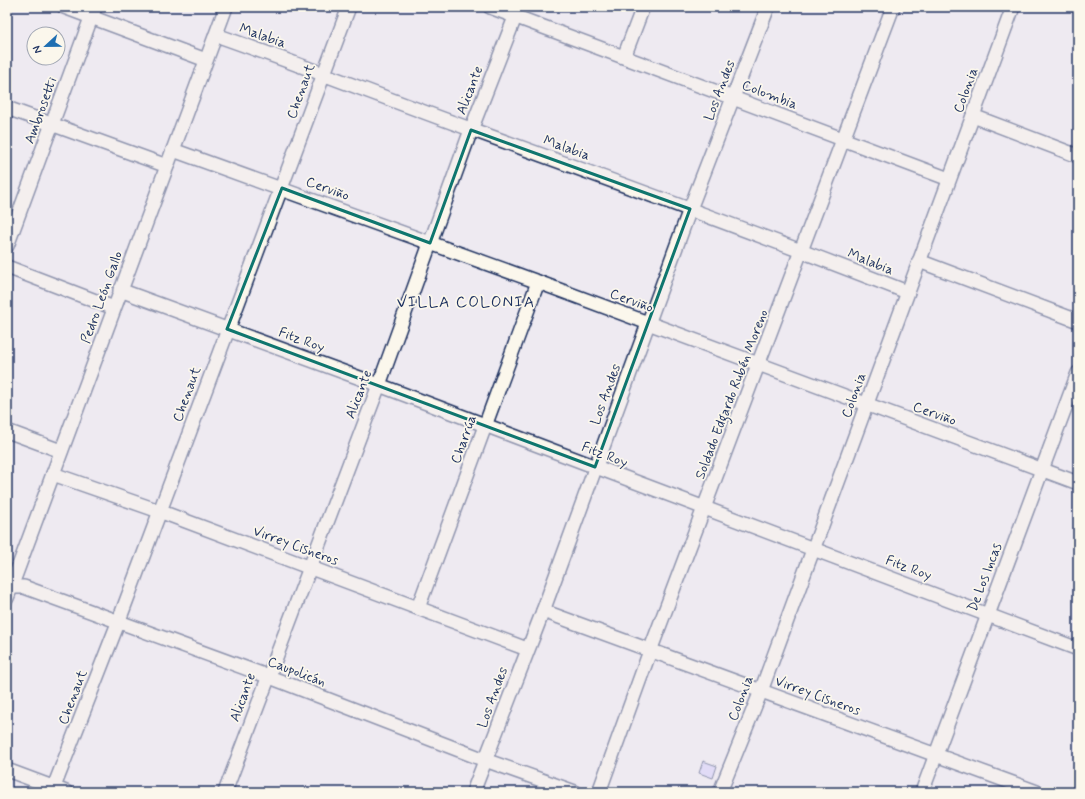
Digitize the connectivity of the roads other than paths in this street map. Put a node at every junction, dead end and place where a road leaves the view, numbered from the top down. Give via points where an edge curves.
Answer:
1 (64, 7) edge
2 (226, 7) edge
3 (349, 7) edge
4 (490, 7) edge
5 (643, 7) edge
6 (768, 7) edge
7 (893, 7) edge
8 (1013, 7) edge
9 (93, 12) edge
10 (517, 12) edge
11 (216, 35) junction
12 (624, 58) junction
13 (206, 60) junction
14 (323, 73) junction
15 (734, 97) junction
16 (7, 108) edge
17 (972, 116) junction
18 (52, 125) junction
19 (471, 130) junction
20 (842, 138) junction
21 (173, 150) junction
22 (1078, 156) edge
23 (167, 166) junction
24 (949, 179) junction
25 (282, 188) junction
26 (690, 209) junction
27 (430, 243) junction
28 (7, 246) edge
29 (802, 251) junction
30 (919, 261) junction
31 (7, 266) edge
32 (538, 282) junction
33 (120, 290) junction
34 (907, 292) junction
35 (114, 308) junction
36 (1078, 321) edge
37 (648, 323) junction
38 (227, 329) junction
39 (758, 365) junction
40 (1078, 373) edge
41 (379, 385) junction
42 (867, 405) junction
43 (485, 425) junction
44 (7, 431) edge
45 (61, 451) junction
46 (595, 467) junction
47 (1042, 469) junction
48 (53, 474) junction
49 (1078, 483) edge
50 (705, 508) junction
51 (160, 511) junction
52 (812, 549) junction
53 (309, 566) junction
54 (8, 591) edge
55 (418, 608) junction
56 (543, 611) junction
57 (987, 614) junction
58 (118, 623) junction
59 (1078, 648) edge
60 (527, 649) junction
61 (650, 651) junction
62 (267, 676) junction
63 (760, 691) junction
64 (935, 755) junction
65 (485, 760) junction
66 (7, 770) edge
67 (52, 790) edge
68 (66, 792) edge
69 (224, 792) edge
70 (473, 792) edge
71 (575, 792) edge
72 (599, 792) edge
73 (720, 792) edge
74 (922, 792) edge
75 (1037, 792) edge

1 - 9 street
2 - 11 street, Pedro León Gallo
3 - 14 street, Chenaut
4 - 10 street, Colombia
5 - 12 street
6 - 15 street, Los Andes
7 - 20 street, Soldado Edgardo Rubén Moreno
8 - 17 street, Colonia
9 - 13 street
9 - 18 street, Ambrosetti
10 - 12 street, Colombia
10 - 19 street, Alicante
11 - 13 street, Pedro León Gallo
11 - 14 street, Malabia
12 - 15 street, Colombia
13 - 21 street, Pedro León Gallo
14 - 19 street, Malabia
14 - 25 street, Chenaut
15 - 20 street, Colombia
15 - 26 street, Los Andes
16 - 18 street
17 - 22 street
17 - 24 street, Colonia
18 - 23 street
18 - 28 street, Ambrosetti
19 - 26 street, Malabia
19 - 27 street, Alicante
20 - 24 street, Colombia
20 - 29 street, Soldado Edgardo Rubén Moreno
21 - 23 street, Pedro León Gallo
21 - 25 street, Cerviño
23 - 33 street, Pedro León Gallo
24 - 30 street, Colonia
25 - 27 street, Cerviño
25 - 38 street, Chenaut
26 - 29 street, Malabia
26 - 37 street, Los Andes
27 - 32 street, Cerviño
27 - 41 street, Alicante
29 - 34 street, Malabia
29 - 39 street, Soldado Edgardo Rubén Moreno
30 - 34 street, Colonia
30 - 36 street
31 - 35 street
32 - 37 street, Cerviño
32 - 43 street, Charrúa
33 - 35 street, Pedro León Gallo
33 - 38 street, Fitz Roy
34 - 42 street, Colonia
35 - 45 street, Pedro León Gallo
37 - 39 street, Cerviño
37 - 46 street, Los Andes
38 - 41 street, Fitz Roy
38 - 51 street, Chenaut
39 - 42 street, Cerviño
39 - 50 street, Soldado Edgardo Rubén Moreno
40 - 47 street, De Los Incas
41 - 43 street, Fitz Roy
41 - 53 street, Alicante
42 - 47 street, Cerviño
42 - 52 street, Colonia
43 - 46 street, Fitz Roy
43 - 55 street, Charrúa
44 - 45 street
45 - 48 street, Pedro León Gallo
46 - 50 street, Fitz Roy
46 - 56 street, Los Andes
47 - 49 street, Cerviño
47 - 57 street, De Los Incas
48 - 51 street, Virrey Cisneros
48 - 54 street, Pedro León Gallo
50 - 52 street, Fitz Roy
50 - 61 street, Soldado Edgardo Rubén Moreno
51 - 53 street, Virrey Cisneros
51 - 58 street, Chenaut
52 - 57 street, Fitz Roy
52 - 63 street, Colonia
53 - 55 street, Virrey Cisneros
53 - 62 street, Alicante
54 - 58 street, Caupolicán via 24,587
55 - 60 street, Virrey Cisneros
56 - 60 street, Los Andes
56 - 61 street, Virrey Cisneros
57 - 59 street, Fitz Roy
57 - 64 street, De Los Incas
58 - 62 street, Caupolicán
58 - 67 street, Chenaut
60 - 65 street, Los Andes
61 - 63 street, Virrey Cisneros
61 - 72 street, Soldado Edgardo Rubén Moreno
62 - 65 street, Caupolicán
62 - 69 street, Alicante
63 - 64 street, Virrey Cisneros
63 - 73 street, Colonia
64 - 74 street, De Los Incas
64 - 75 street, Virrey Cisneros
65 - 70 street, Los Andes
65 - 71 street, Caupolicán
66 - 67 street
67 - 68 street

